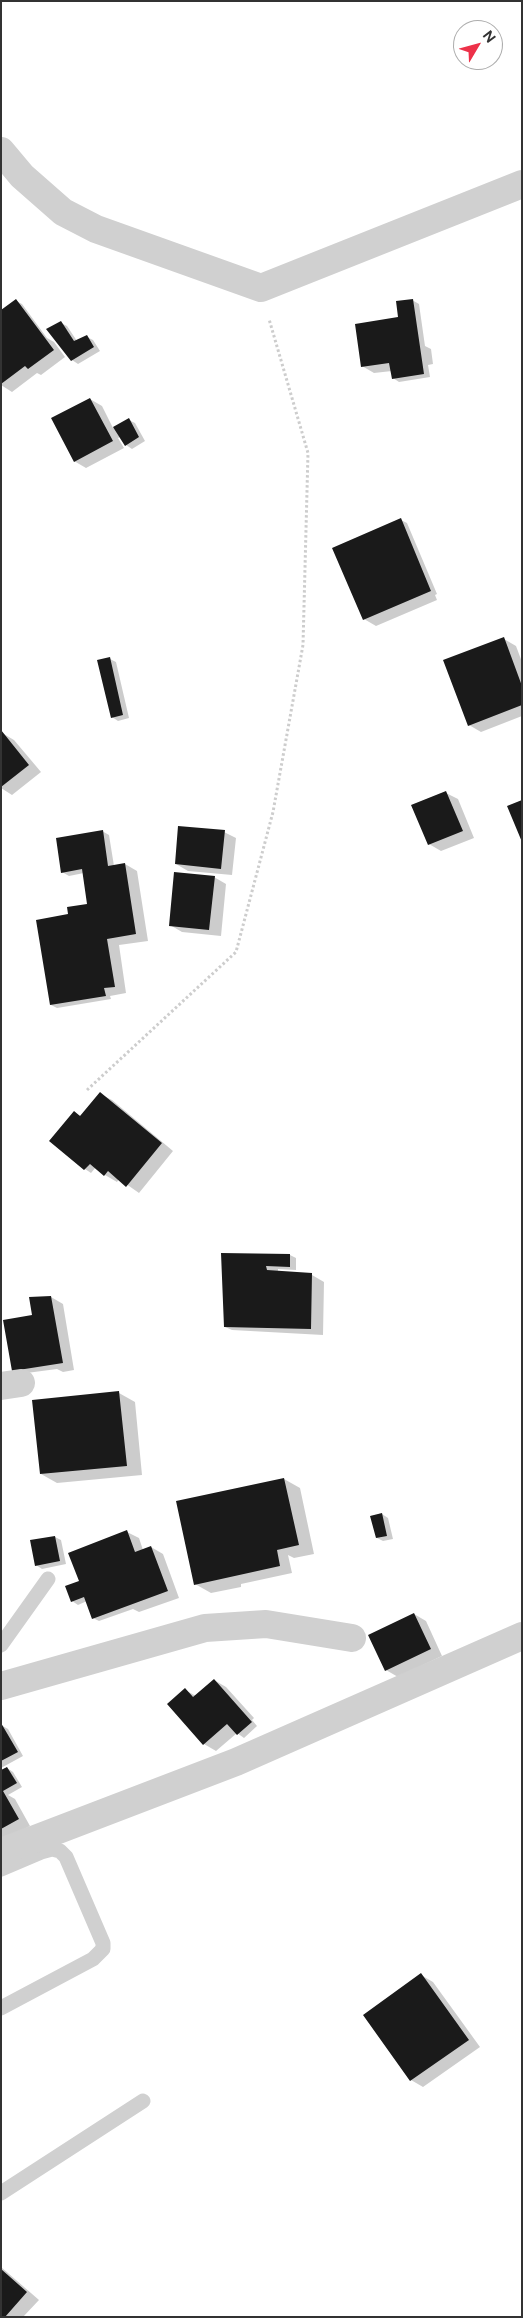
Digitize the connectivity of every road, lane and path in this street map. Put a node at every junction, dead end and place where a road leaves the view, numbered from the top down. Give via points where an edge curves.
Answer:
1 (1, 151) edge
2 (522, 184) edge
3 (261, 288) junction
4 (87, 1090) dead end
5 (48, 1579) dead end
6 (522, 1636) edge
7 (352, 1638) dead end
8 (1, 1645) edge
9 (1, 1686) edge
10 (1, 1852) edge
11 (1, 1869) edge
12 (1, 2008) edge
13 (143, 2101) dead end
14 (1, 2193) edge

1 - 3 street via 22,176 63,212 96,229
2 - 3 street
3 - 4 path via 308,453 304,645 273,812 236,952
5 - 8 lane
6 - 10 street via 236,1762
7 - 9 street via 266,1624 205,1628
11 - 12 lane via 41,1852 60,1851 66,1857 103,1943 103,1949 93,1959
13 - 14 lane

